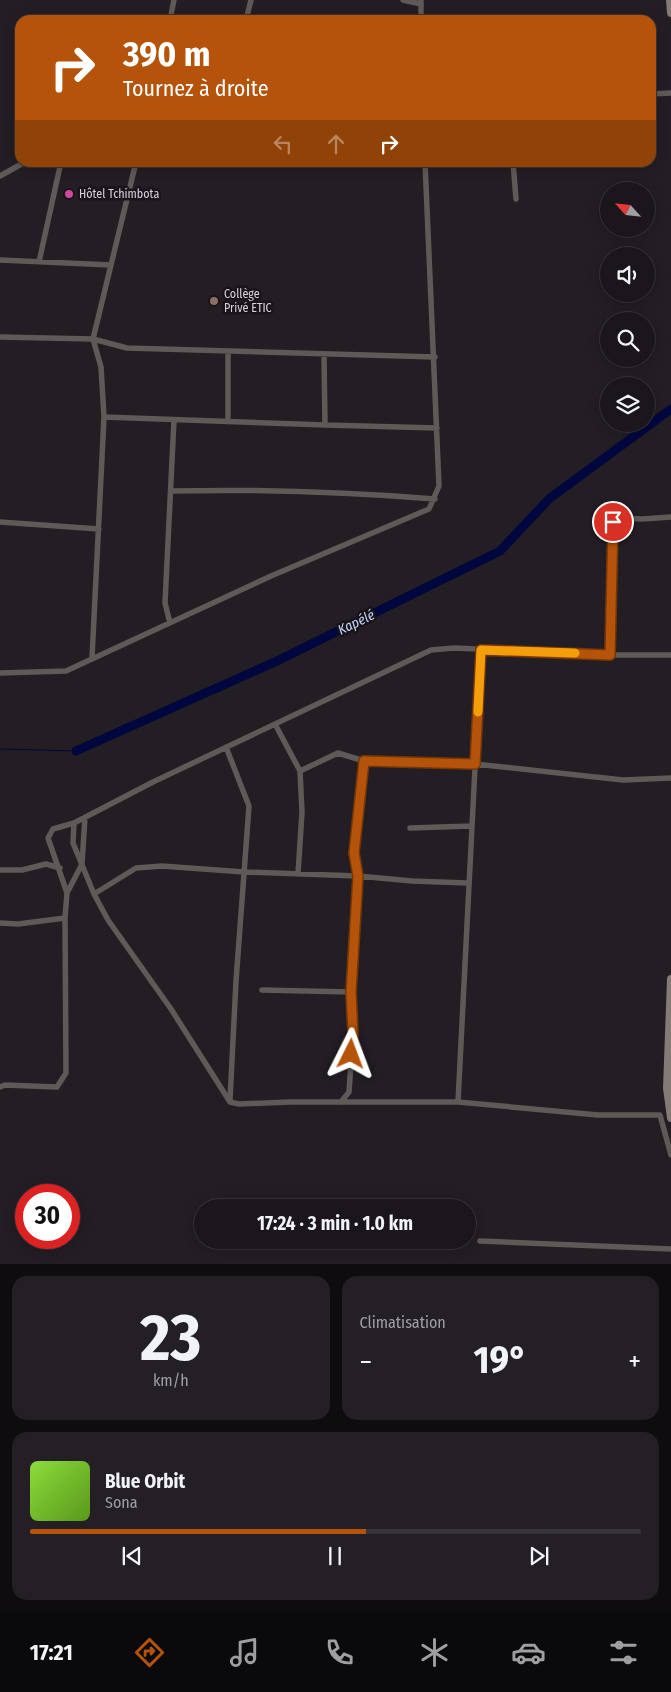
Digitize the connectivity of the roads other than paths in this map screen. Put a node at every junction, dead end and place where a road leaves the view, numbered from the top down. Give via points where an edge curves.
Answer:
1 (174, 0) edge
2 (251, 0) edge
3 (403, 0) edge
4 (670, 0) edge
5 (421, 2) edge
6 (671, 13) edge
7 (171, 15) edge
8 (247, 15) edge
9 (421, 15) edge
10 (671, 93) edge
11 (656, 94) edge
12 (15, 167) edge
13 (60, 167) edge
14 (135, 167) edge
15 (426, 167) edge
16 (513, 167) edge
17 (0, 176) edge
18 (516, 199) dead end
19 (0, 260) edge
20 (39, 262) junction
21 (112, 265) junction
22 (0, 337) edge
23 (93, 338) junction
24 (228, 351) junction
25 (324, 355) junction
26 (435, 357) junction
27 (104, 417) junction
28 (174, 420) junction
29 (228, 422) junction
30 (325, 426) junction
31 (437, 428) junction
32 (172, 492) junction
33 (435, 499) junction
34 (671, 517) edge
35 (0, 522) edge
36 (99, 529) junction
37 (170, 623) junction
38 (481, 650) junction
39 (610, 655) junction
40 (671, 655) edge
41 (92, 658) junction
42 (0, 673) edge
43 (275, 724) junction
44 (226, 747) junction
45 (364, 761) junction
46 (475, 764) junction
47 (300, 771) junction
48 (671, 778) edge
49 (85, 817) junction
50 (74, 823) junction
51 (471, 826) junction
52 (410, 828) dead end
53 (82, 864) junction
54 (60, 868) junction
55 (0, 870) edge
56 (244, 872) junction
57 (298, 874) junction
58 (358, 876) junction
59 (468, 883) junction
60 (67, 893) junction
61 (94, 894) junction
62 (65, 918) junction
63 (0, 923) edge
64 (671, 979) edge
65 (262, 990) dead end
66 (351, 992) junction
67 (0, 1088) edge
68 (230, 1102) junction
69 (341, 1102) junction
70 (458, 1102) junction
71 (671, 1118) edge
72 (671, 1155) edge
73 (480, 1241) dead end
74 (671, 1249) edge

1 - 7 street
2 - 8 street
3 - 5 street
4 - 6 street
5 - 9 street
10 - 11 street
12 - 17 street
13 - 20 street
14 - 21 street
15 - 26 street
16 - 18 street
19 - 20 street
20 - 21 street
21 - 23 street
22 - 23 street
23 - 24 street via 128,348
23 - 27 street via 101,367
24 - 25 street
24 - 29 street
25 - 26 street
25 - 30 street
26 - 31 street
27 - 28 street
27 - 36 street
28 - 29 street
28 - 32 street
29 - 30 street
30 - 31 street
31 - 33 street via 440,486
32 - 33 street via 236,490
32 - 37 street via 165,604
33 - 37 street via 429,509
34 - 39 street via 625,518 613,522
35 - 36 street
36 - 41 street
37 - 41 street
38 - 39 street
38 - 43 street via 432,650
38 - 46 street
39 - 40 street
41 - 42 street via 66,671
43 - 44 street
43 - 47 street
44 - 49 street
44 - 56 street via 249,806
45 - 46 street
45 - 47 street via 338,753
45 - 58 street via 354,853
46 - 48 street via 624,780
46 - 51 street
47 - 57 street via 302,812
49 - 50 street
49 - 53 street
50 - 53 street via 73,843
50 - 54 street via 52,829 48,838
51 - 52 street
51 - 59 street
53 - 60 street
53 - 61 street
54 - 55 street via 46,864 22,870
54 - 60 street
56 - 57 street
56 - 61 street via 162,866 136,868
56 - 68 street
57 - 58 street
58 - 59 street
58 - 66 street
59 - 70 street
60 - 62 street
61 - 68 street via 108,920 171,1008
62 - 63 street
62 - 67 street via 66,1073 57,1087 5,1085
64 - 71 street via 667,1088
65 - 66 street
66 - 69 street via 353,1034 349,1092
68 - 69 street
69 - 70 street
70 - 72 street via 598,1115 660,1115
73 - 74 street

